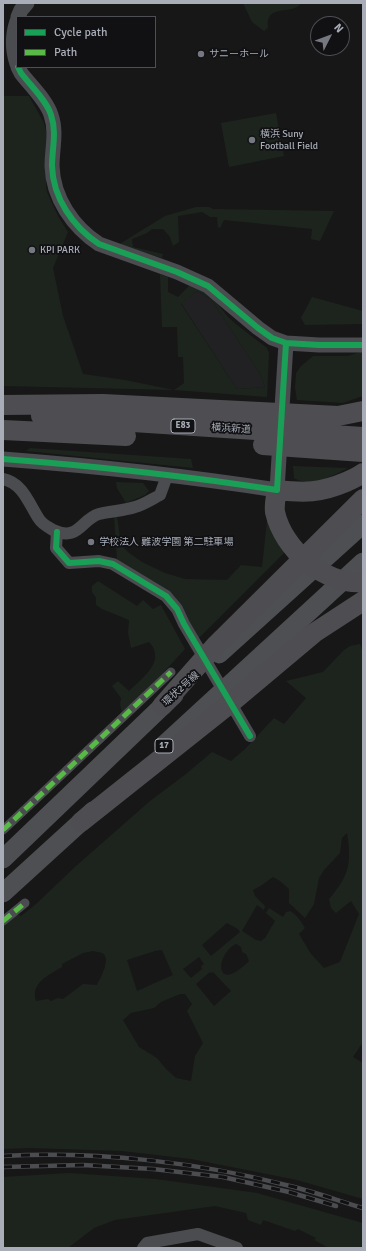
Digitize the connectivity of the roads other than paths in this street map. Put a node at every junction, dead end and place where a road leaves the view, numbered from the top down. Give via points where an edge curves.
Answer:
1 (27, 3) edge
2 (18, 16) edge
3 (16, 24) edge
4 (16, 60) edge
5 (18, 68) edge
6 (286, 343) junction
7 (363, 344) edge
8 (3, 405) edge
9 (363, 411) edge
10 (3, 413) edge
11 (3, 430) edge
12 (363, 437) edge
13 (363, 452) edge
14 (3, 459) edge
15 (363, 473) edge
16 (167, 476) junction
17 (3, 479) edge
18 (277, 490) junction
19 (363, 499) edge
20 (363, 524) edge
21 (57, 532) junction
22 (363, 562) edge
23 (300, 571) junction
24 (363, 575) edge
25 (363, 582) edge
26 (363, 601) edge
27 (171, 672) dead end
28 (162, 706) joint
29 (250, 736) dead end
30 (81, 822) junction
31 (3, 830) edge
32 (3, 858) edge
33 (3, 893) edge
34 (25, 903) dead end
35 (3, 921) edge
36 (230, 1247) edge
37 (144, 1248) edge

1 - 2 street
3 - 4 street via 13,41
5 - 6 street via 51,114 54,128 52,166 56,192 71,218 89,238 208,286 258,328 272,338
6 - 7 street
6 - 18 street
8 - 9 highway via 103,404 338,416
10 - 12 highway, 横浜新道 / E83
11 - 13 highway, 横浜新道 / E83
14 - 16 street via 93,466
15 - 18 highway via 331,488 314,492
16 - 18 street
16 - 21 street via 160,494 136,507 96,515 74,532
17 - 21 street via 16,486 28,499 39,520
18 - 24 highway via 288,522 310,556 330,569
18 - 25 highway via 276,516 288,541 303,558 325,574 357,583
19 - 23 highway
20 - 23 main road
21 - 29 street via 56,548 69,563 98,561 113,564 166,596
22 - 30 main road, 17
23 - 28 highway via 215,646
26 - 30 highway via 314,633
27 - 31 street
28 - 32 main road, 環状2号線
30 - 33 main road, 17
34 - 35 street
36 - 37 street via 198,1234 147,1243

